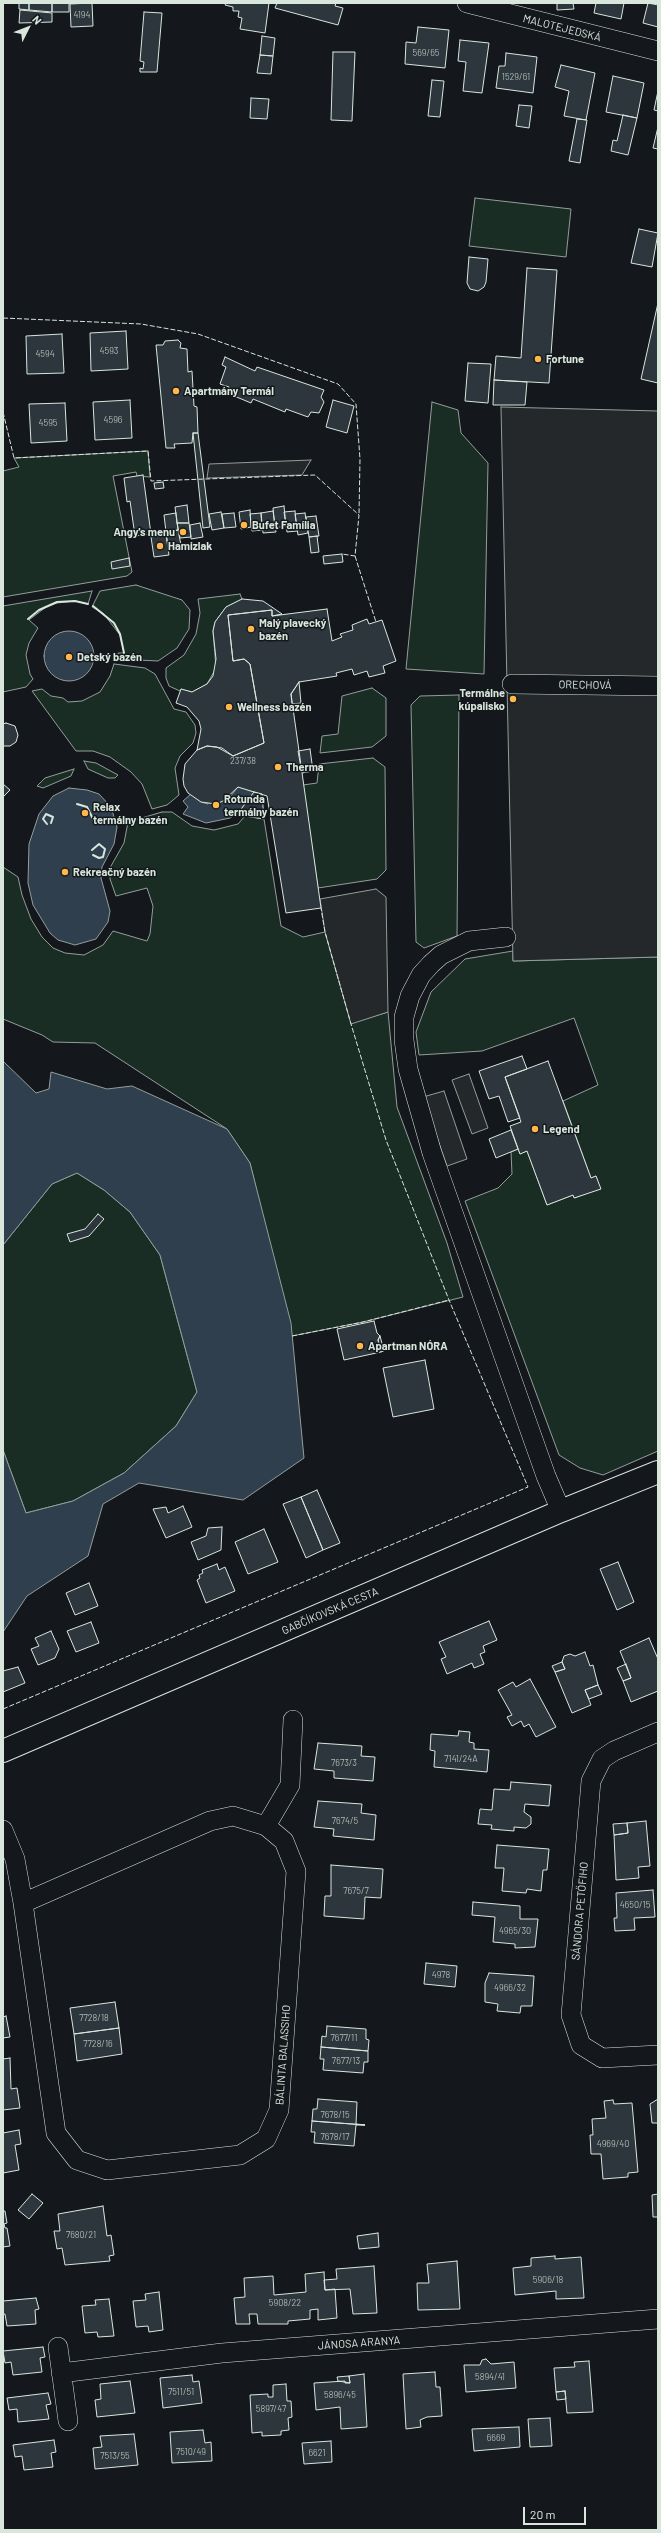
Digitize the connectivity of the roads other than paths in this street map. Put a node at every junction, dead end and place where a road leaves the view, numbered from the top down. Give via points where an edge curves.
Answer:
1 (467, 3) edge
2 (658, 51) edge
3 (512, 684) dead end
4 (658, 686) edge
5 (506, 937) dead end
6 (658, 1472) edge
7 (561, 1511) junction
8 (293, 1720) dead end
9 (658, 1732) edge
10 (3, 1751) edge
11 (266, 1826) junction
12 (3, 1830) edge
13 (23, 1903) junction
14 (658, 2055) edge
15 (658, 2319) edge
16 (58, 2347) dead end
17 (61, 2373) junction
18 (68, 2421) dead end

1 - 2 street, MALOTEJEDSKÁ
3 - 4 street, ORECHOVÁ
5 - 7 street via 469,941 431,964 410,996 404,1017 404,1047 432,1153 546,1476
6 - 7 main road, GABČÍKOVSKÁ CESTA
7 - 10 main road, GABČÍKOVSKÁ CESTA
8 - 11 street via 290,1785
9 - 14 street, SÁNDORA PETŐFIHO via 602,1759 591,1781 571,2015 581,2045 602,2058
11 - 13 street, BÁLINTA BALASSIHO via 233,1816 210,1822
11 - 13 street, BÁLINTA BALASSIHO via 284,1841 296,1871 279,2110 266,2139 240,2155 107,2170 77,2160 56,2133
12 - 13 street, BÁLINTA BALASSIHO via 15,1859
15 - 17 street, JÁNOSA ARANYA via 222,2353
16 - 17 street
17 - 18 street

